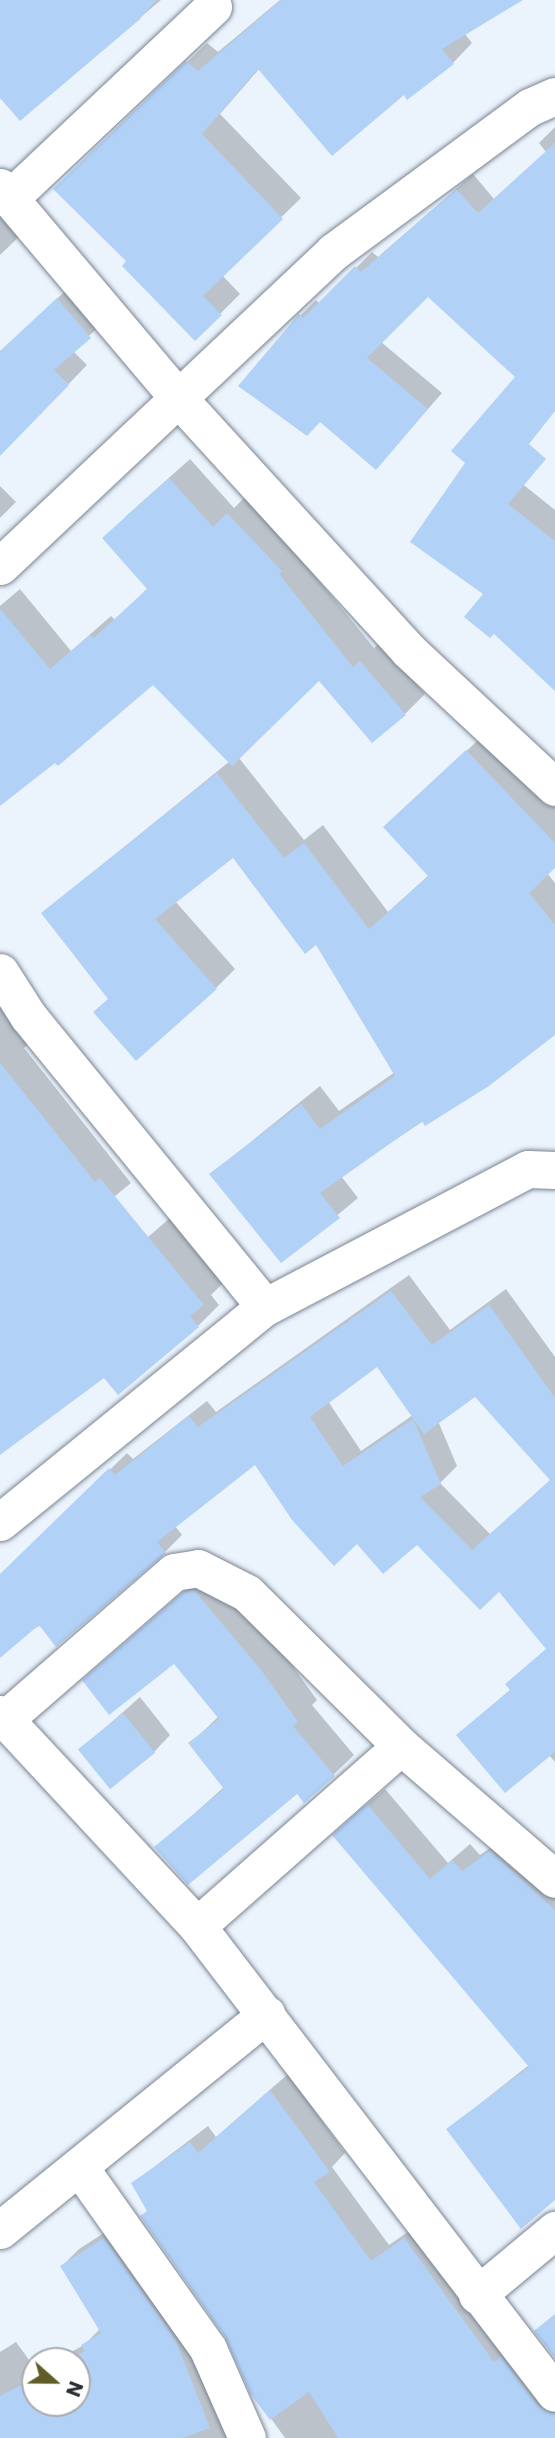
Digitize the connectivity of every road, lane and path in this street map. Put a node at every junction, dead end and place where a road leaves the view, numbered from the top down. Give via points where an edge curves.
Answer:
1 (213, 6) dead end
2 (555, 96) edge
3 (5, 192) edge
4 (179, 399) junction
5 (0, 566) edge
6 (555, 787) edge
7 (0, 972) edge
8 (555, 1170) edge
9 (265, 1307) junction
10 (0, 1522) edge
11 (2, 1717) edge
12 (401, 1746) junction
13 (555, 1879) edge
14 (197, 1926) junction
15 (267, 2014) junction
16 (80, 2168) junction
17 (0, 2230) edge
18 (555, 2230) edge
19 (477, 2295) junction
20 (555, 2393) edge
21 (247, 2438) edge

1 - 3 street
2 - 4 street via 530,107 333,252
3 - 4 street
4 - 5 street
4 - 6 street via 408,650
7 - 9 street via 28,1016
8 - 9 street via 528,1169
9 - 10 street
11 - 12 street via 174,1572 198,1568 247,1593
11 - 14 street
12 - 13 street
12 - 14 street
14 - 15 street
15 - 16 street
15 - 19 street
16 - 17 street
16 - 21 street via 208,2349
18 - 19 street
19 - 20 street

